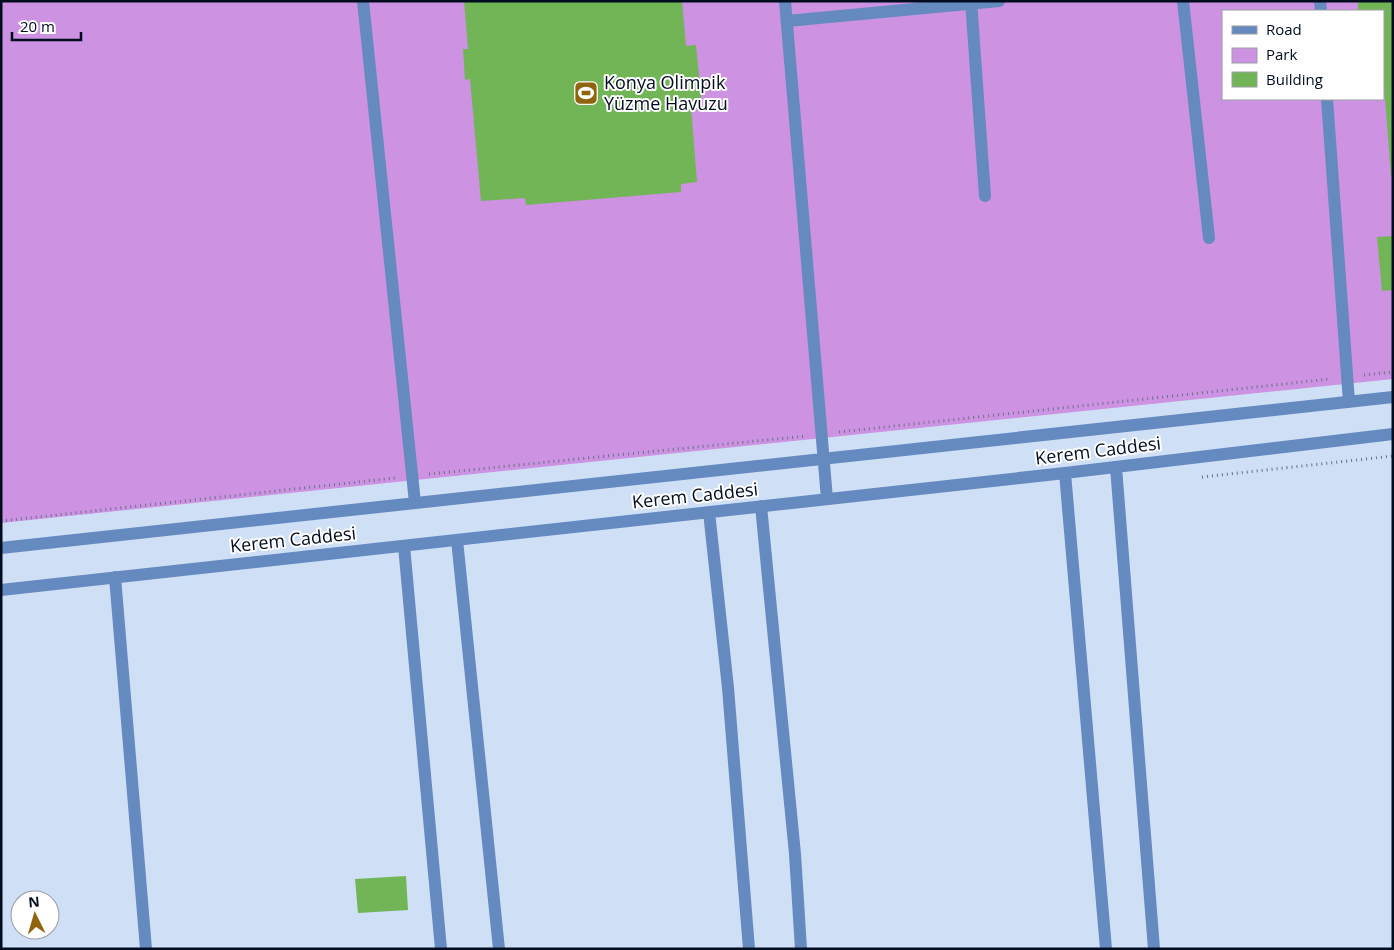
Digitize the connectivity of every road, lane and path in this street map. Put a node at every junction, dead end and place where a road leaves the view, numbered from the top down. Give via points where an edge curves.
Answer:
1 (363, 1) edge
2 (785, 1) edge
3 (999, 1) edge
4 (1183, 1) edge
5 (971, 3) edge
6 (787, 22) junction
7 (1327, 100) edge
8 (985, 196) dead end
9 (1210, 238) dead end
10 (1393, 372) edge
11 (1347, 377) junction
12 (1393, 397) edge
13 (1349, 402) junction
14 (822, 434) junction
15 (1393, 434) edge
16 (1393, 456) edge
17 (824, 459) junction
18 (1116, 467) junction
19 (1065, 473) junction
20 (412, 476) junction
21 (1196, 478) dead end
22 (827, 499) junction
23 (414, 503) junction
24 (761, 506) junction
25 (709, 512) junction
26 (1, 520) edge
27 (457, 540) junction
28 (404, 546) junction
29 (1, 548) edge
30 (116, 577) junction
31 (1, 590) edge
32 (146, 949) edge
33 (441, 949) edge
34 (499, 949) edge
35 (749, 949) edge
36 (801, 949) edge
37 (1106, 949) edge
38 (1154, 949) edge

1 - 20 street
2 - 6 street
3 - 5 street
4 - 9 street
5 - 6 street
5 - 8 street
6 - 14 street
7 - 11 street
10 - 11 path
11 - 13 street
11 - 14 path
12 - 13 street, Kerem Caddesi
13 - 17 street, Kerem Caddesi
14 - 17 street
14 - 20 path
15 - 18 street, Kerem Caddesi
16 - 21 path
17 - 22 street
17 - 23 street, Kerem Caddesi
18 - 19 street, Kerem Caddesi
18 - 38 street
19 - 22 street, Kerem Caddesi
19 - 37 street
20 - 23 street
20 - 26 path
22 - 24 street, Kerem Caddesi
23 - 29 street, Kerem Caddesi
24 - 25 street, Kerem Caddesi
24 - 36 street via 795,854
25 - 27 street, Kerem Caddesi
25 - 35 street via 728,688
27 - 28 street, Kerem Caddesi
27 - 34 street
28 - 30 street, Kerem Caddesi
28 - 33 street
30 - 31 street, Kerem Caddesi
30 - 32 street

